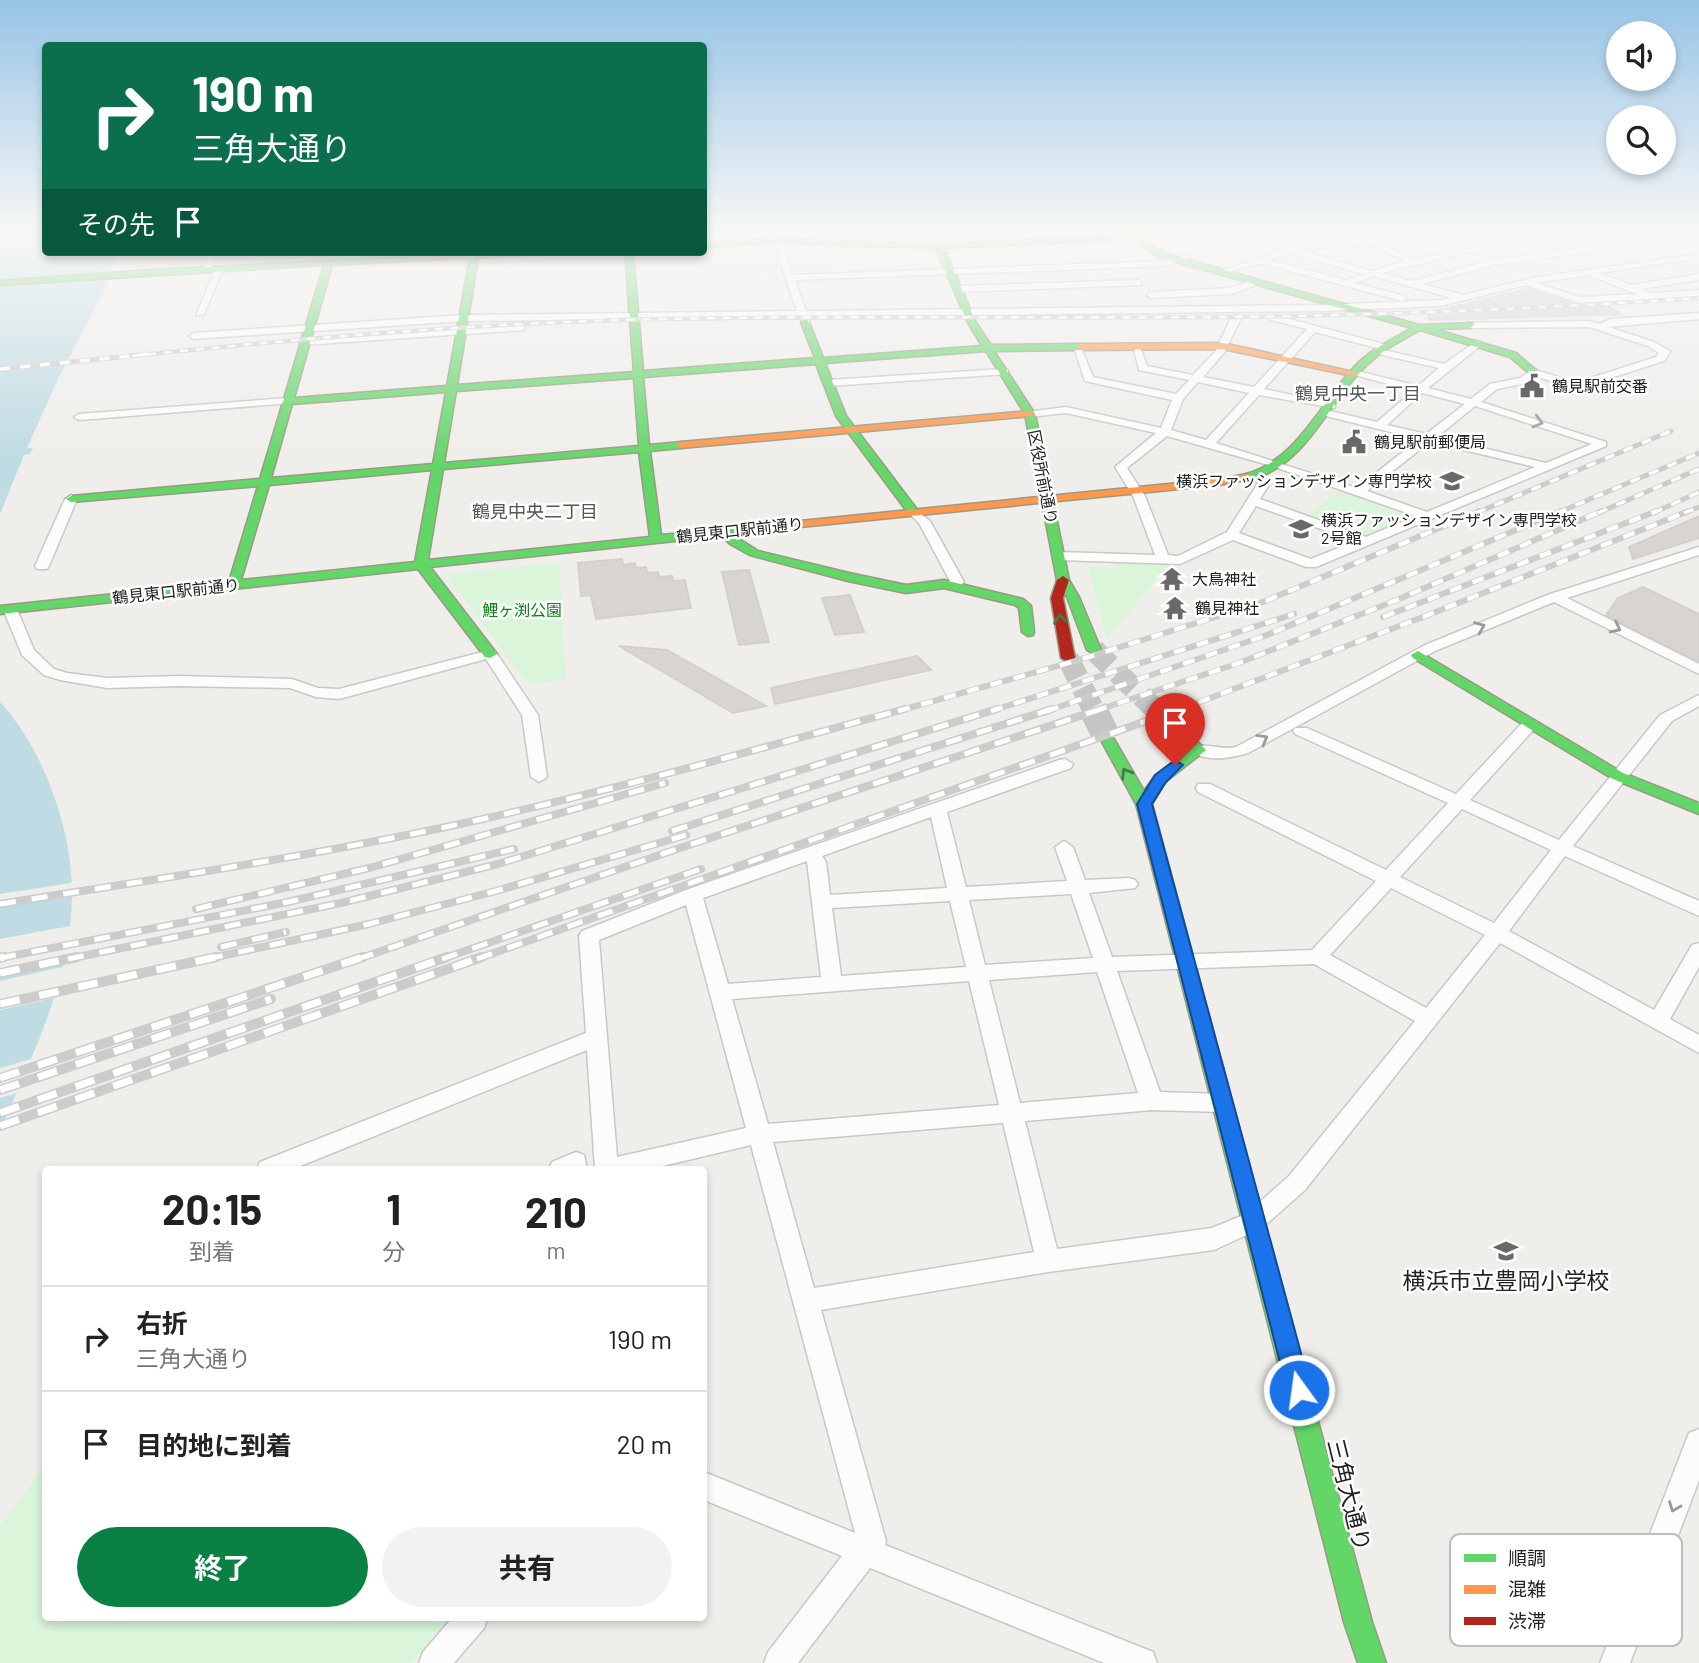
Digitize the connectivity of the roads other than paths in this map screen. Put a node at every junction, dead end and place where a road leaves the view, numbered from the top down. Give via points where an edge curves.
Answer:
1 (201, 307) edge
2 (315, 307) edge
3 (466, 307) edge
4 (633, 307) edge
5 (799, 307) edge
6 (965, 307) edge
7 (1161, 307) edge
8 (1344, 307) junction
9 (1352, 307) edge
10 (1366, 307) edge
11 (1165, 312) junction
12 (199, 314) dead end
13 (1387, 315) junction
14 (969, 316) junction
15 (1699, 316) edge
16 (803, 317) junction
17 (1236, 318) junction
18 (1274, 318) junction
19 (634, 319) junction
20 (463, 324) junction
21 (1470, 325) junction
22 (1420, 327) junction
23 (1599, 327) junction
24 (1313, 328) junction
25 (307, 335) junction
26 (194, 337) dead end
27 (1477, 344) junction
28 (1223, 346) junction
29 (1076, 347) junction
30 (1136, 347) junction
31 (988, 348) junction
32 (1380, 349) junction
33 (1284, 359) junction
34 (819, 360) junction
35 (1446, 367) junction
36 (1004, 372) junction
37 (1533, 372) junction
38 (1353, 373) junction
39 (637, 374) junction
40 (1194, 379) junction
41 (828, 383) junction
42 (451, 388) junction
43 (1421, 390) junction
44 (1255, 391) junction
45 (1178, 398) junction
46 (288, 401) junction
47 (1473, 403) junction
48 (1328, 410) junction
49 (1030, 414) junction
50 (79, 417) dead end
51 (1379, 426) junction
52 (852, 429) junction
53 (1165, 432) junction
54 (1429, 439) junction
55 (1209, 444) junction
56 (644, 448) junction
57 (1276, 464) junction
58 (440, 466) junction
59 (1548, 467) junction
60 (1257, 475) junction
61 (263, 482) junction
62 (1136, 490) junction
63 (1359, 492) junction
64 (1046, 498) junction
65 (71, 499) joint
66 (1253, 501) junction
67 (913, 512) junction
68 (1425, 515) junction
69 (724, 531) junction
70 (1232, 535) junction
71 (656, 538) junction
72 (1369, 542) junction
73 (1699, 551) edge
74 (1059, 556) junction
75 (1677, 558) junction
76 (1163, 559) junction
77 (421, 564) junction
78 (42, 566) dead end
79 (1699, 568) edge
80 (1063, 580) junction
81 (234, 584) junction
82 (953, 586) junction
83 (1555, 597) junction
84 (5, 609) edge
85 (1028, 632) dead end
86 (1094, 650) tunnel mouth
87 (490, 654) junction
88 (1418, 655) junction
89 (1068, 658) tunnel mouth
90 (1699, 670) edge
91 (1699, 701) edge
92 (1167, 720) tunnel mouth
93 (1530, 724) junction
94 (1301, 731) dead end
95 (1109, 742) tunnel mouth
96 (1199, 750) junction
97 (1065, 764) dead end
98 (539, 776) dead end
99 (1618, 776) junction
100 (1204, 788) dead end
101 (1458, 801) junction
102 (1144, 804) junction
103 (937, 808) junction
104 (1699, 809) edge
105 (1064, 847) dead end
106 (1562, 848) junction
107 (811, 854) junction
108 (1388, 878) junction
109 (1129, 884) dead end
110 (1078, 887) junction
111 (693, 895) junction
112 (958, 895) junction
113 (823, 902) junction
114 (1699, 909) edge
115 (1497, 933) junction
116 (1699, 950) edge
117 (1317, 957) junction
118 (1186, 963) junction
119 (1105, 964) junction
120 (979, 975) junction
121 (832, 985) junction
122 (719, 992) junction
123 (1427, 1018) junction
124 (1658, 1021) junction
125 (597, 1037) junction
126 (1699, 1045) edge
127 (1152, 1101) junction
128 (1222, 1103) junction
129 (1011, 1114) junction
130 (759, 1134) junction
131 (275, 1166) edge
132 (607, 1166) edge
133 (620, 1166) edge
134 (1254, 1221) junction
135 (1048, 1261) junction
136 (806, 1301) junction
137 (1697, 1454) edge
138 (707, 1487) edge
139 (1666, 1534) edge
140 (868, 1551) junction
141 (470, 1621) edge
142 (1622, 1646) edge
143 (434, 1663) edge
144 (779, 1663) edge
145 (1142, 1663) edge
146 (1372, 1663) edge
147 (1615, 1663) edge

1 - 12 street
2 - 25 main road
3 - 20 main road
4 - 19 main road
5 - 16 street
6 - 14 main road, 区役所前通り
7 - 11 street
8 - 9 street
8 - 11 street
8 - 13 main road
10 - 13 main road
11 - 14 street
11 - 17 street
13 - 18 street
13 - 21 main road
13 - 22 main road
14 - 16 street
14 - 31 main road, 区役所前通り
15 - 23 street via 1611,322
16 - 19 street
16 - 34 main road
17 - 18 street
17 - 28 street
18 - 24 street
19 - 20 street
19 - 39 main road
20 - 25 street
20 - 25 street
20 - 42 main road
21 - 22 main road
21 - 23 street via 1571,323
22 - 27 main road
22 - 32 main road, 鶴見東口駅前通り
23 - 37 street via 1660,347 1664,356 1582,384
24 - 32 street
24 - 33 street
25 - 26 street
25 - 46 main road
27 - 35 street
27 - 37 main road via 1513,355
28 - 30 main road
28 - 33 main road
28 - 40 street
29 - 30 main road
29 - 31 main road
29 - 45 street via 1089,379
30 - 40 street via 1143,368
31 - 34 main road
31 - 36 main road, 区役所前通り
32 - 35 street
32 - 38 main road, 鶴見東口駅前通り
33 - 38 main road
33 - 44 street
34 - 39 main road
34 - 41 main road
35 - 43 street
36 - 41 street
36 - 49 main road, 区役所前通り
37 - 47 street via 1523,381 1494,386
38 - 43 street
38 - 48 main road, 鶴見東口駅前通り
39 - 42 main road
39 - 56 main road
40 - 44 street
40 - 45 street
41 - 52 main road via 841,416
42 - 46 main road
42 - 58 main road
43 - 47 street
43 - 51 street
44 - 48 street
44 - 55 street
45 - 53 street
46 - 50 street
46 - 61 main road
47 - 54 street
47 -> 59 street via 1602,444
48 - 51 street
48 - 57 main road, 鶴見東口駅前通り
49 - 52 main road
49 - 53 street via 1066,410
49 - 64 main road, 区役所前通り
51 - 54 street
52 - 56 main road
52 - 67 main road
53 - 55 street
53 - 62 street via 1121,467
54 - 59 street
54 - 63 street
55 - 57 street
56 - 58 main road
56 - 71 main road
57 - 60 main road, 鶴見東口駅前通り
57 - 63 street
58 - 61 main road
58 - 77 main road
59 - 68 street
60 - 62 main road, 鶴見東口駅前通り
60 - 66 street via 1264,483
61 - 65 main road
61 - 81 main road
62 - 64 main road, 鶴見東口駅前通り
62 - 76 street
63 - 68 street
64 - 67 main road, 鶴見東口駅前通り
64 - 74 main road, 区役所前通り
65 - 78 street
66 - 70 street
66 - 72 street
67 - 69 main road, 鶴見東口駅前通り
67 - 82 street via 921,516 957,582
68 - 72 street
69 - 71 main road, 鶴見東口駅前通り
69 - 82 main road via 754,553 835,574 904,589 939,583
70 - 72 street via 1311,564
70 - 76 street via 1180,560
71 - 77 main road, 鶴見東口駅前通り
73 - 75 street
74 - 76 street
74 - 80 main road, 区役所前通り
75 - 79 street
75 - 83 street
77 - 81 main road, 鶴見東口駅前通り
77 - 87 main road
80 - 86 main road, 区役所前通り via 1076,599 1081,625
89 -> 80 main road, 区役所前通り via 1056,598
81 - 84 main road, 鶴見東口駅前通り
82 - 85 main road via 1022,604
88 -> 83 street
83 -> 90 street
84 - 87 street via 27,652 48,672 86,681 292,684 339,694
87 - 98 street via 530,715
88 - 93 main road
96 -> 88 street via 1228,754 1242,750
91 - 99 street via 1666,718
92 - 96 main road
93 - 99 main road
93 - 101 street
94 - 101 street
102 -> 95 main road
96 - 102 main road via 1160,779
97 - 103 street
99 - 104 main road
99 - 106 street
100 - 108 street
101 - 106 street
101 - 108 street
102 - 118 main road, 三角大通り
103 - 107 street
103 - 112 street
105 - 110 street
106 - 114 street
106 - 115 street
107 - 111 street
107 - 113 street via 817,862
108 - 115 street
108 - 117 street
109 - 110 street
110 - 112 street
110 - 119 street
111 - 122 street
111 - 125 street via 589,936
112 - 113 street
112 - 120 street
113 - 121 street
115 - 123 street
115 - 124 street
116 - 124 street
117 - 118 street
117 - 123 street
118 - 119 street
118 - 128 main road, 三角大通り
119 - 120 street
119 - 127 street
120 - 121 street
120 - 129 street
121 - 122 street
122 - 130 street
123 - 134 street via 1297,1183
124 - 126 street
125 - 131 street
125 - 132 street
127 - 128 street
127 - 129 street
128 - 134 main road, 三角大通り
129 - 130 street
129 - 135 street
130 - 133 street
130 - 136 street
134 - 135 street via 1214,1239
134 - 146 main road, 三角大通り
135 - 136 street
136 - 140 street via 873,1541
137 -> 139 street
138 - 140 street
140 - 144 street
140 - 145 street
141 - 143 street
142 -> 147 street

